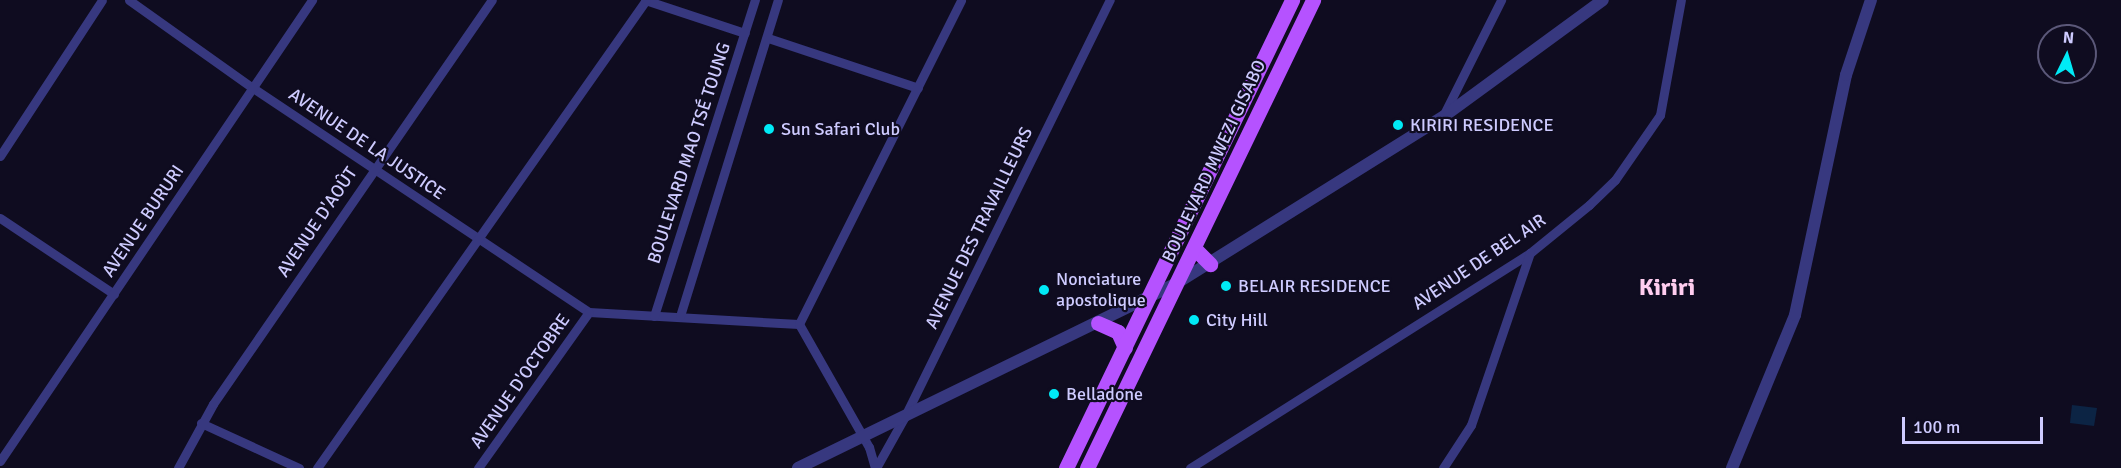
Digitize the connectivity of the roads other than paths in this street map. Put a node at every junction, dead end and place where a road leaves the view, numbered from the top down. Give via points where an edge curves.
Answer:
1 (102, 0) edge
2 (129, 0) edge
3 (312, 0) edge
4 (492, 0) edge
5 (646, 0) edge
6 (755, 0) edge
7 (778, 0) edge
8 (961, 0) edge
9 (1110, 0) edge
10 (1292, 0) edge
11 (1313, 0) edge
12 (1501, 0) edge
13 (1603, 0) edge
14 (1681, 0) edge
15 (1871, 0) edge
16 (745, 33) junction
17 (768, 38) junction
18 (1253, 80) junction
19 (253, 88) junction
20 (918, 88) junction
21 (1270, 88) junction
22 (1443, 117) junction
23 (0, 156) edge
24 (374, 168) junction
25 (0, 218) edge
26 (478, 240) junction
27 (1194, 248) junction
28 (1530, 253) junction
29 (1210, 264) junction
30 (1177, 283) junction
31 (114, 294) junction
32 (1149, 298) junction
33 (589, 312) junction
34 (654, 316) junction
35 (680, 316) junction
36 (799, 324) junction
37 (1098, 324) junction
38 (1125, 348) junction
39 (904, 418) junction
40 (201, 423) junction
41 (862, 438) junction
42 (0, 461) edge
43 (178, 468) edge
44 (299, 468) edge
45 (317, 468) edge
46 (478, 468) edge
47 (798, 468) edge
48 (875, 468) edge
49 (1066, 468) edge
50 (1087, 468) edge
51 (1190, 468) edge
52 (1443, 468) edge
53 (1732, 468) edge

1 - 23 street
2 - 19 street, AVENUE DE LA JUSTICE
3 - 19 street, AVENUE BURURI
4 - 24 street, AVENUE D'AOÛT
5 - 16 street
5 - 26 street
6 - 16 street, BOULEVARD MAO TSÉ TOUNG
7 - 17 street
8 - 20 street
9 - 39 street, AVENUE DES TRAVAILLEURS
10 - 18 main road, BOULEVARD MWEZI GISABO
11 - 21 main road, BOULEVARD MWEZI GISABO
12 - 22 street
13 - 22 street
14 - 28 street, AVENUE DE BEL AIR via 1666,96 1650,132 1615,180
15 - 53 street via 1846,75 1795,315
16 - 34 street, BOULEVARD MAO TSÉ TOUNG
17 - 20 street
17 - 35 street
18 - 21 main road
18 - 32 main road, BOULEVARD MWEZI GISABO
19 - 24 street, AVENUE DE LA JUSTICE
19 - 31 street, AVENUE BURURI
20 - 36 street
21 - 27 main road, BOULEVARD MWEZI GISABO
22 - 29 street
24 - 26 street, AVENUE DE LA JUSTICE
24 - 40 street, AVENUE D'AOÛT
25 - 31 street
26 - 33 street, AVENUE DE LA JUSTICE
26 - 45 street
27 - 29 main road
27 - 30 main road, BOULEVARD MWEZI GISABO
28 - 51 street, AVENUE DE BEL AIR
28 - 52 street via 1471,425
29 - 30 street
30 - 32 street
30 - 50 main road, BOULEVARD MWEZI GISABO
31 - 42 street, AVENUE BURURI
32 - 37 street
32 - 38 main road, BOULEVARD MWEZI GISABO
33 - 34 street
33 - 46 street, AVENUE D'OCTOBRE
34 - 35 street
35 - 36 street
36 - 41 street
37 - 38 main road via 1118,332
37 - 39 street
38 - 49 main road, BOULEVARD MWEZI GISABO
39 - 41 street
39 - 48 street, AVENUE DES TRAVAILLEURS
40 - 43 street, AVENUE D'AOÛT
40 - 44 street
41 - 47 street
41 - 48 street

